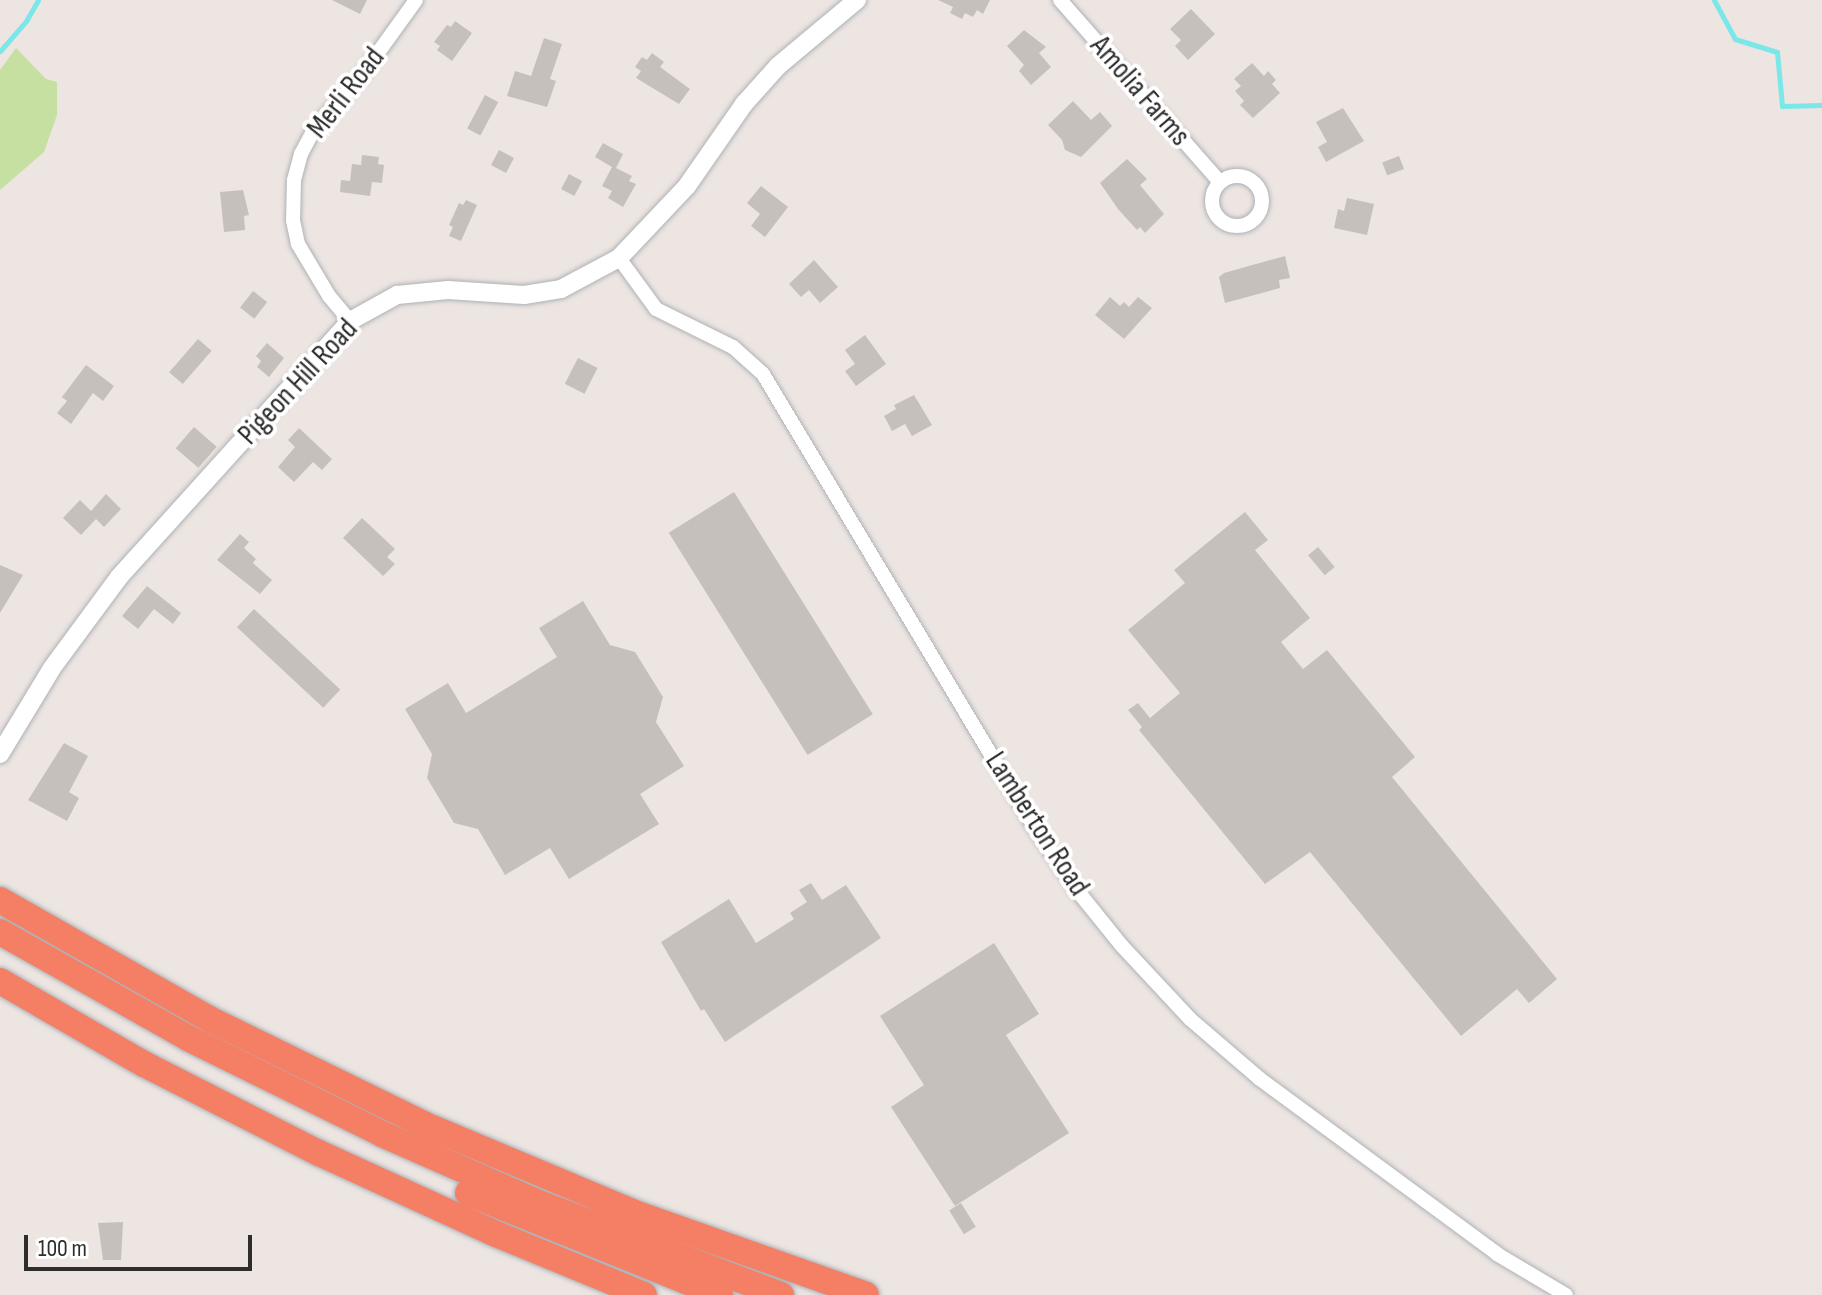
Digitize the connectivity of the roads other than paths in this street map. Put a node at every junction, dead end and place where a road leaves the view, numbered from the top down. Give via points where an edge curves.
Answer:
1 (416, 0) edge
2 (857, 0) edge
3 (1060, 0) edge
4 (1220, 182) dead end
5 (619, 258) junction
6 (350, 321) junction
7 (0, 754) edge
8 (0, 900) edge
9 (0, 932) edge
10 (0, 949) edge
11 (0, 981) edge
12 (644, 1295) edge
13 (720, 1295) edge
14 (781, 1295) edge
15 (866, 1295) edge
16 (1566, 1295) edge

1 - 6 street, Merli Road via 362,75 315,128 294,180 298,244
2 - 5 street, Pigeon Hill Road via 778,66 744,104 687,186
3 - 4 street, Amolia Farms
5 - 6 street, Pigeon Hill Road via 561,289 524,295 448,290 397,295
5 - 16 street, Lamberton Road via 656,309 733,347 763,374 1033,825 1122,946 1190,1019 1260,1079 1497,1254
6 - 7 street, Pigeon Hill Road via 119,577 52,668
8 - 15 highway via 211,1020 423,1124 632,1212
9 - 14 highway via 188,1038 396,1141 585,1221
10 - 13 highway via 149,1035 368,1146 523,1216
11 - 12 highway via 158,1071 361,1173

